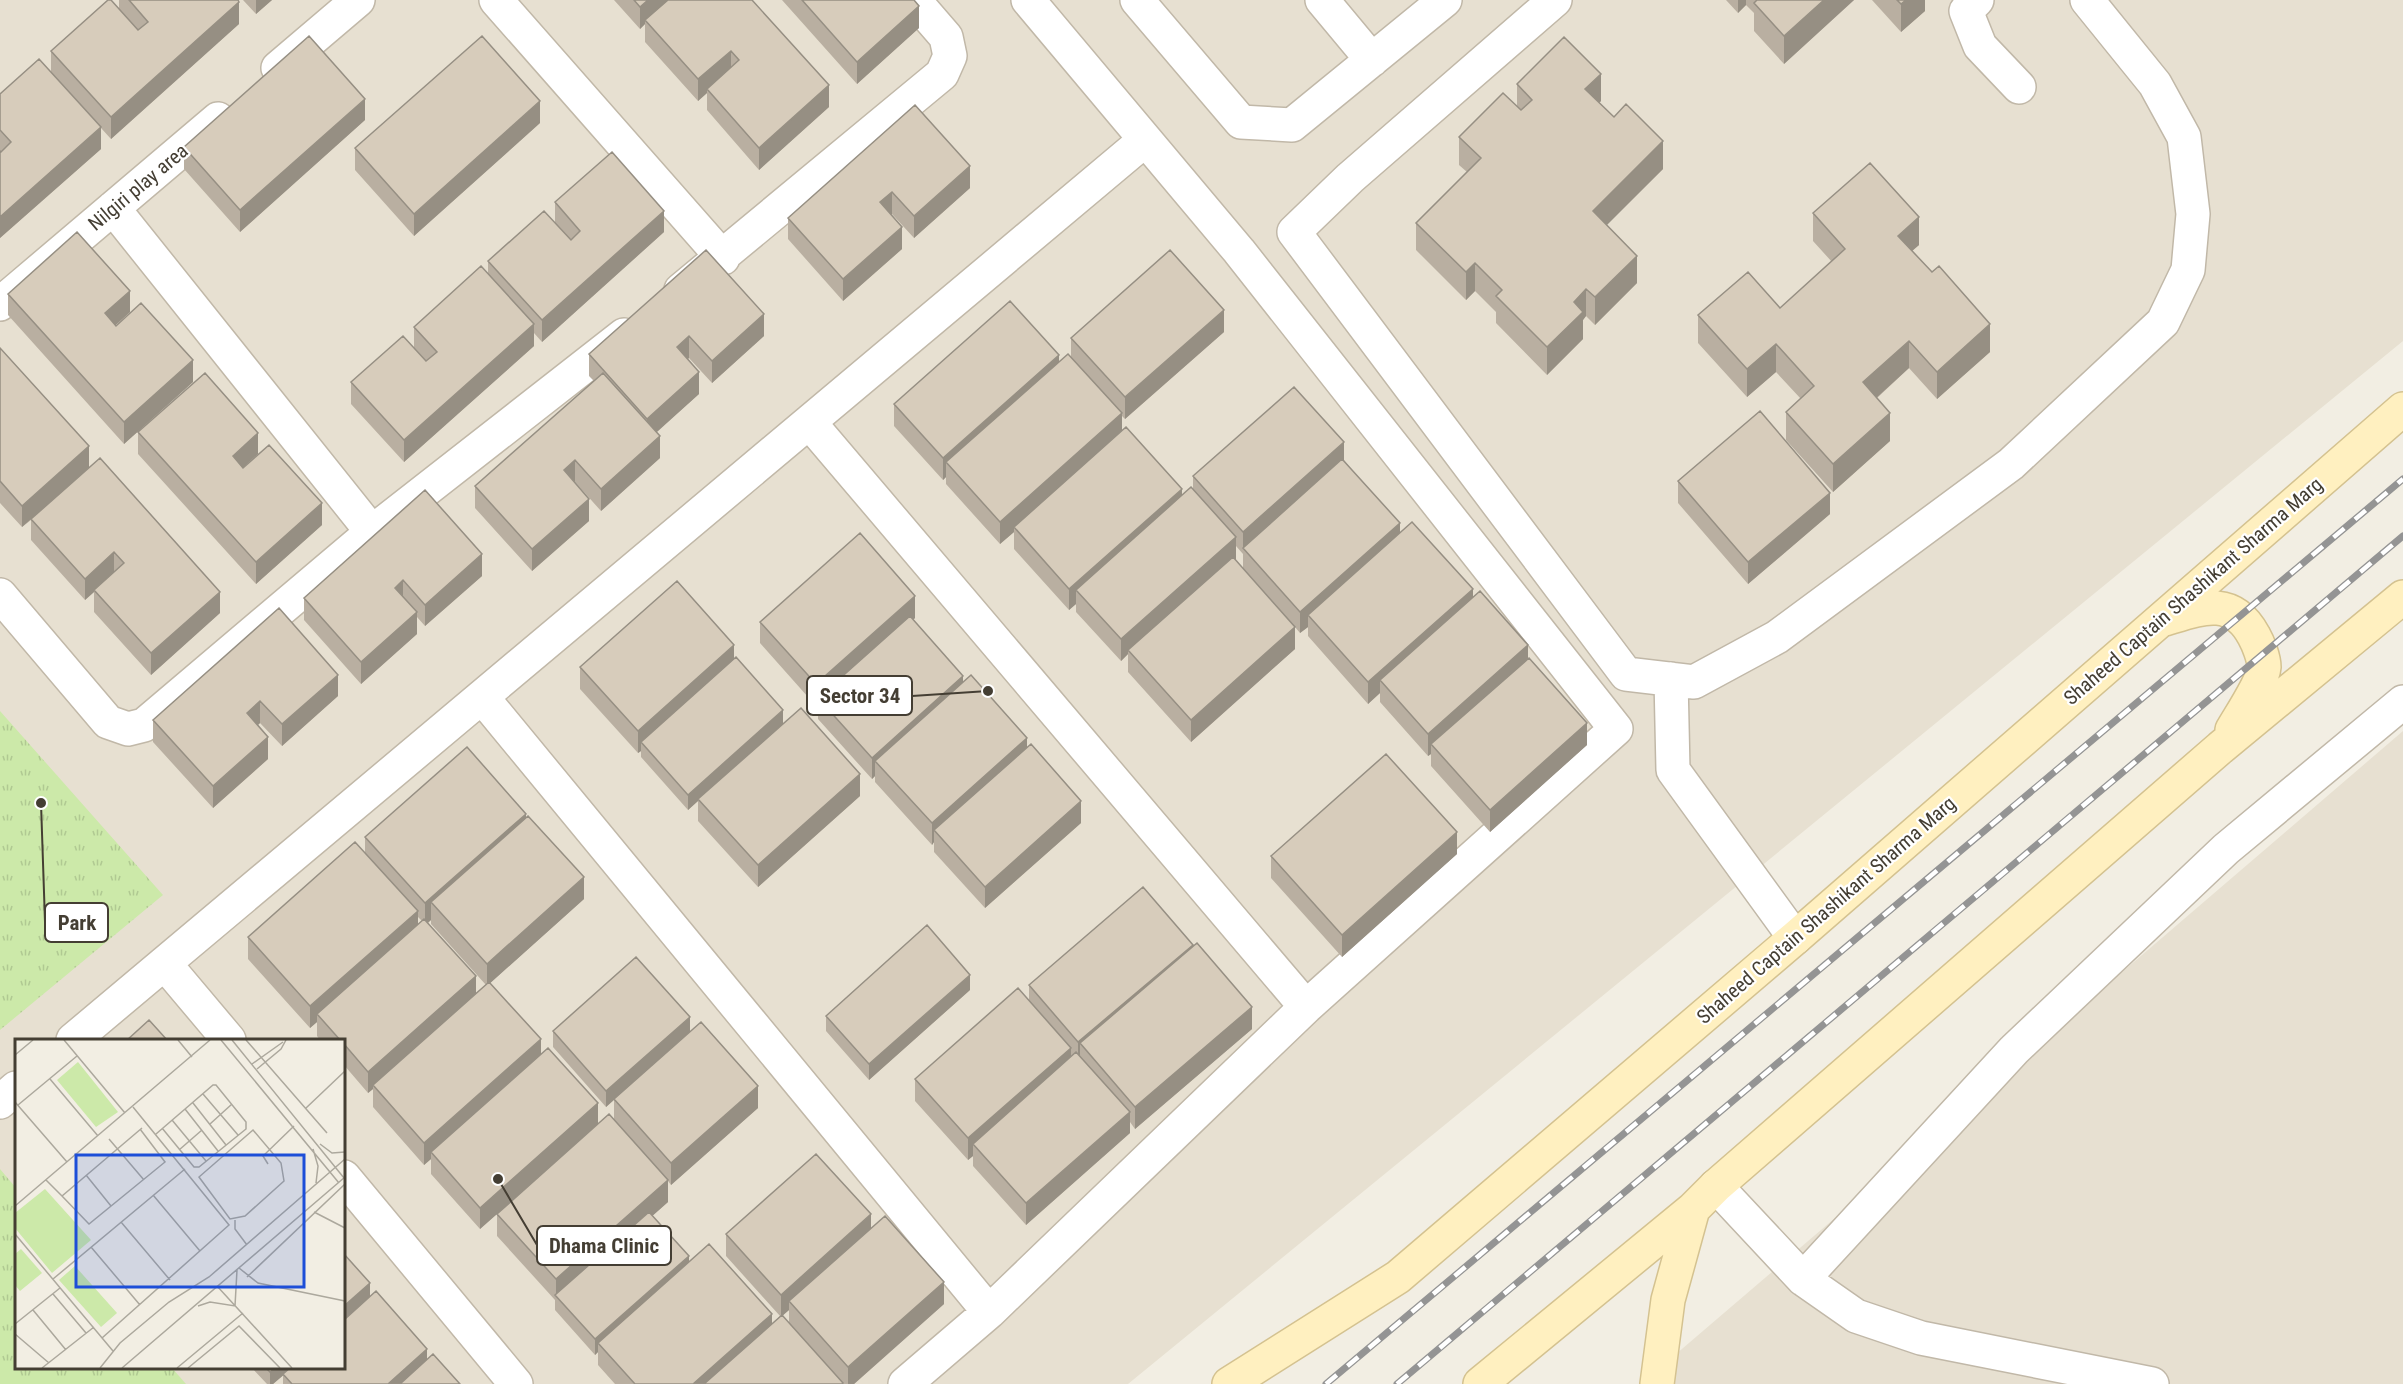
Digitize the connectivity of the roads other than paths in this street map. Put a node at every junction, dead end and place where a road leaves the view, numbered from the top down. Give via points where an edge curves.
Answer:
1 (358, 0) edge
2 (496, 0) edge
3 (914, 0) edge
4 (1028, 0) edge
5 (1137, 0) edge
6 (1323, 0) edge
7 (1445, 0) edge
8 (1555, 0) edge
9 (1977, 0) edge
10 (2087, 0) edge
11 (1372, 60) junction
12 (2019, 87) dead end
13 (1145, 140) junction
14 (113, 208) junction
15 (723, 258) junction
16 (0, 304) edge
17 (2403, 409) edge
18 (809, 422) junction
19 (372, 532) junction
20 (0, 595) edge
21 (2403, 597) edge
22 (2157, 621) junction
23 (1671, 679) junction
24 (482, 697) junction
25 (2403, 702) edge
26 (2220, 748) junction
27 (1795, 938) junction
28 (165, 964) junction
29 (1306, 1007) junction
30 (75, 1039) edge
31 (227, 1039) edge
32 (15, 1089) edge
33 (0, 1102) edge
34 (345, 1178) edge
35 (1716, 1186) junction
36 (1693, 1209) junction
37 (1803, 1279) junction
38 (988, 1312) junction
39 (1489, 1381) edge
40 (516, 1384) edge
41 (904, 1384) edge
42 (1229, 1384) edge
43 (1658, 1384) edge
44 (2152, 1384) edge

1 - 14 street, Nilgiri play area
2 - 15 street
3 - 15 street via 946,37 950,56 942,74
4 - 13 street
5 - 11 street via 1241,122 1292,125
6 - 11 street
7 - 11 street
8 - 23 street via 1350,178 1294,232 1626,674
9 - 12 street via 1966,11 1980,46
10 - 23 street via 2155,84 2184,137 2193,214 2188,270 2163,322 2011,464 1777,637 1694,682
13 - 18 street
13 - 29 street via 1239,251 1616,729
14 - 16 street, Nilgiri play area
14 - 19 street
15 - 19 street
17 - 22 main road, Shaheed Captain Shashikant Sharma Marg
18 - 24 street
18 - 29 street
19 - 20 street via 144,725 128,729 108,723
21 - 26 main road
22 - 26 main road via 2213,606 2232,610 2257,642 2264,667 2249,701
22 - 27 main road, Shaheed Captain Shashikant Sharma Marg
23 - 27 street via 1673,770
24 - 28 street
24 - 38 street
25 - 37 street via 2226,849 2014,1050
26 - 35 main road
27 - 42 main road, Shaheed Captain Shashikant Sharma Marg via 1398,1277
28 - 30 street
28 - 31 street
29 - 38 street
32 - 33 street
34 - 40 street
35 - 36 main road
35 - 37 street
36 - 39 main road
36 - 43 main road via 1668,1300
37 - 44 street via 1856,1316 1921,1338
38 - 41 street

